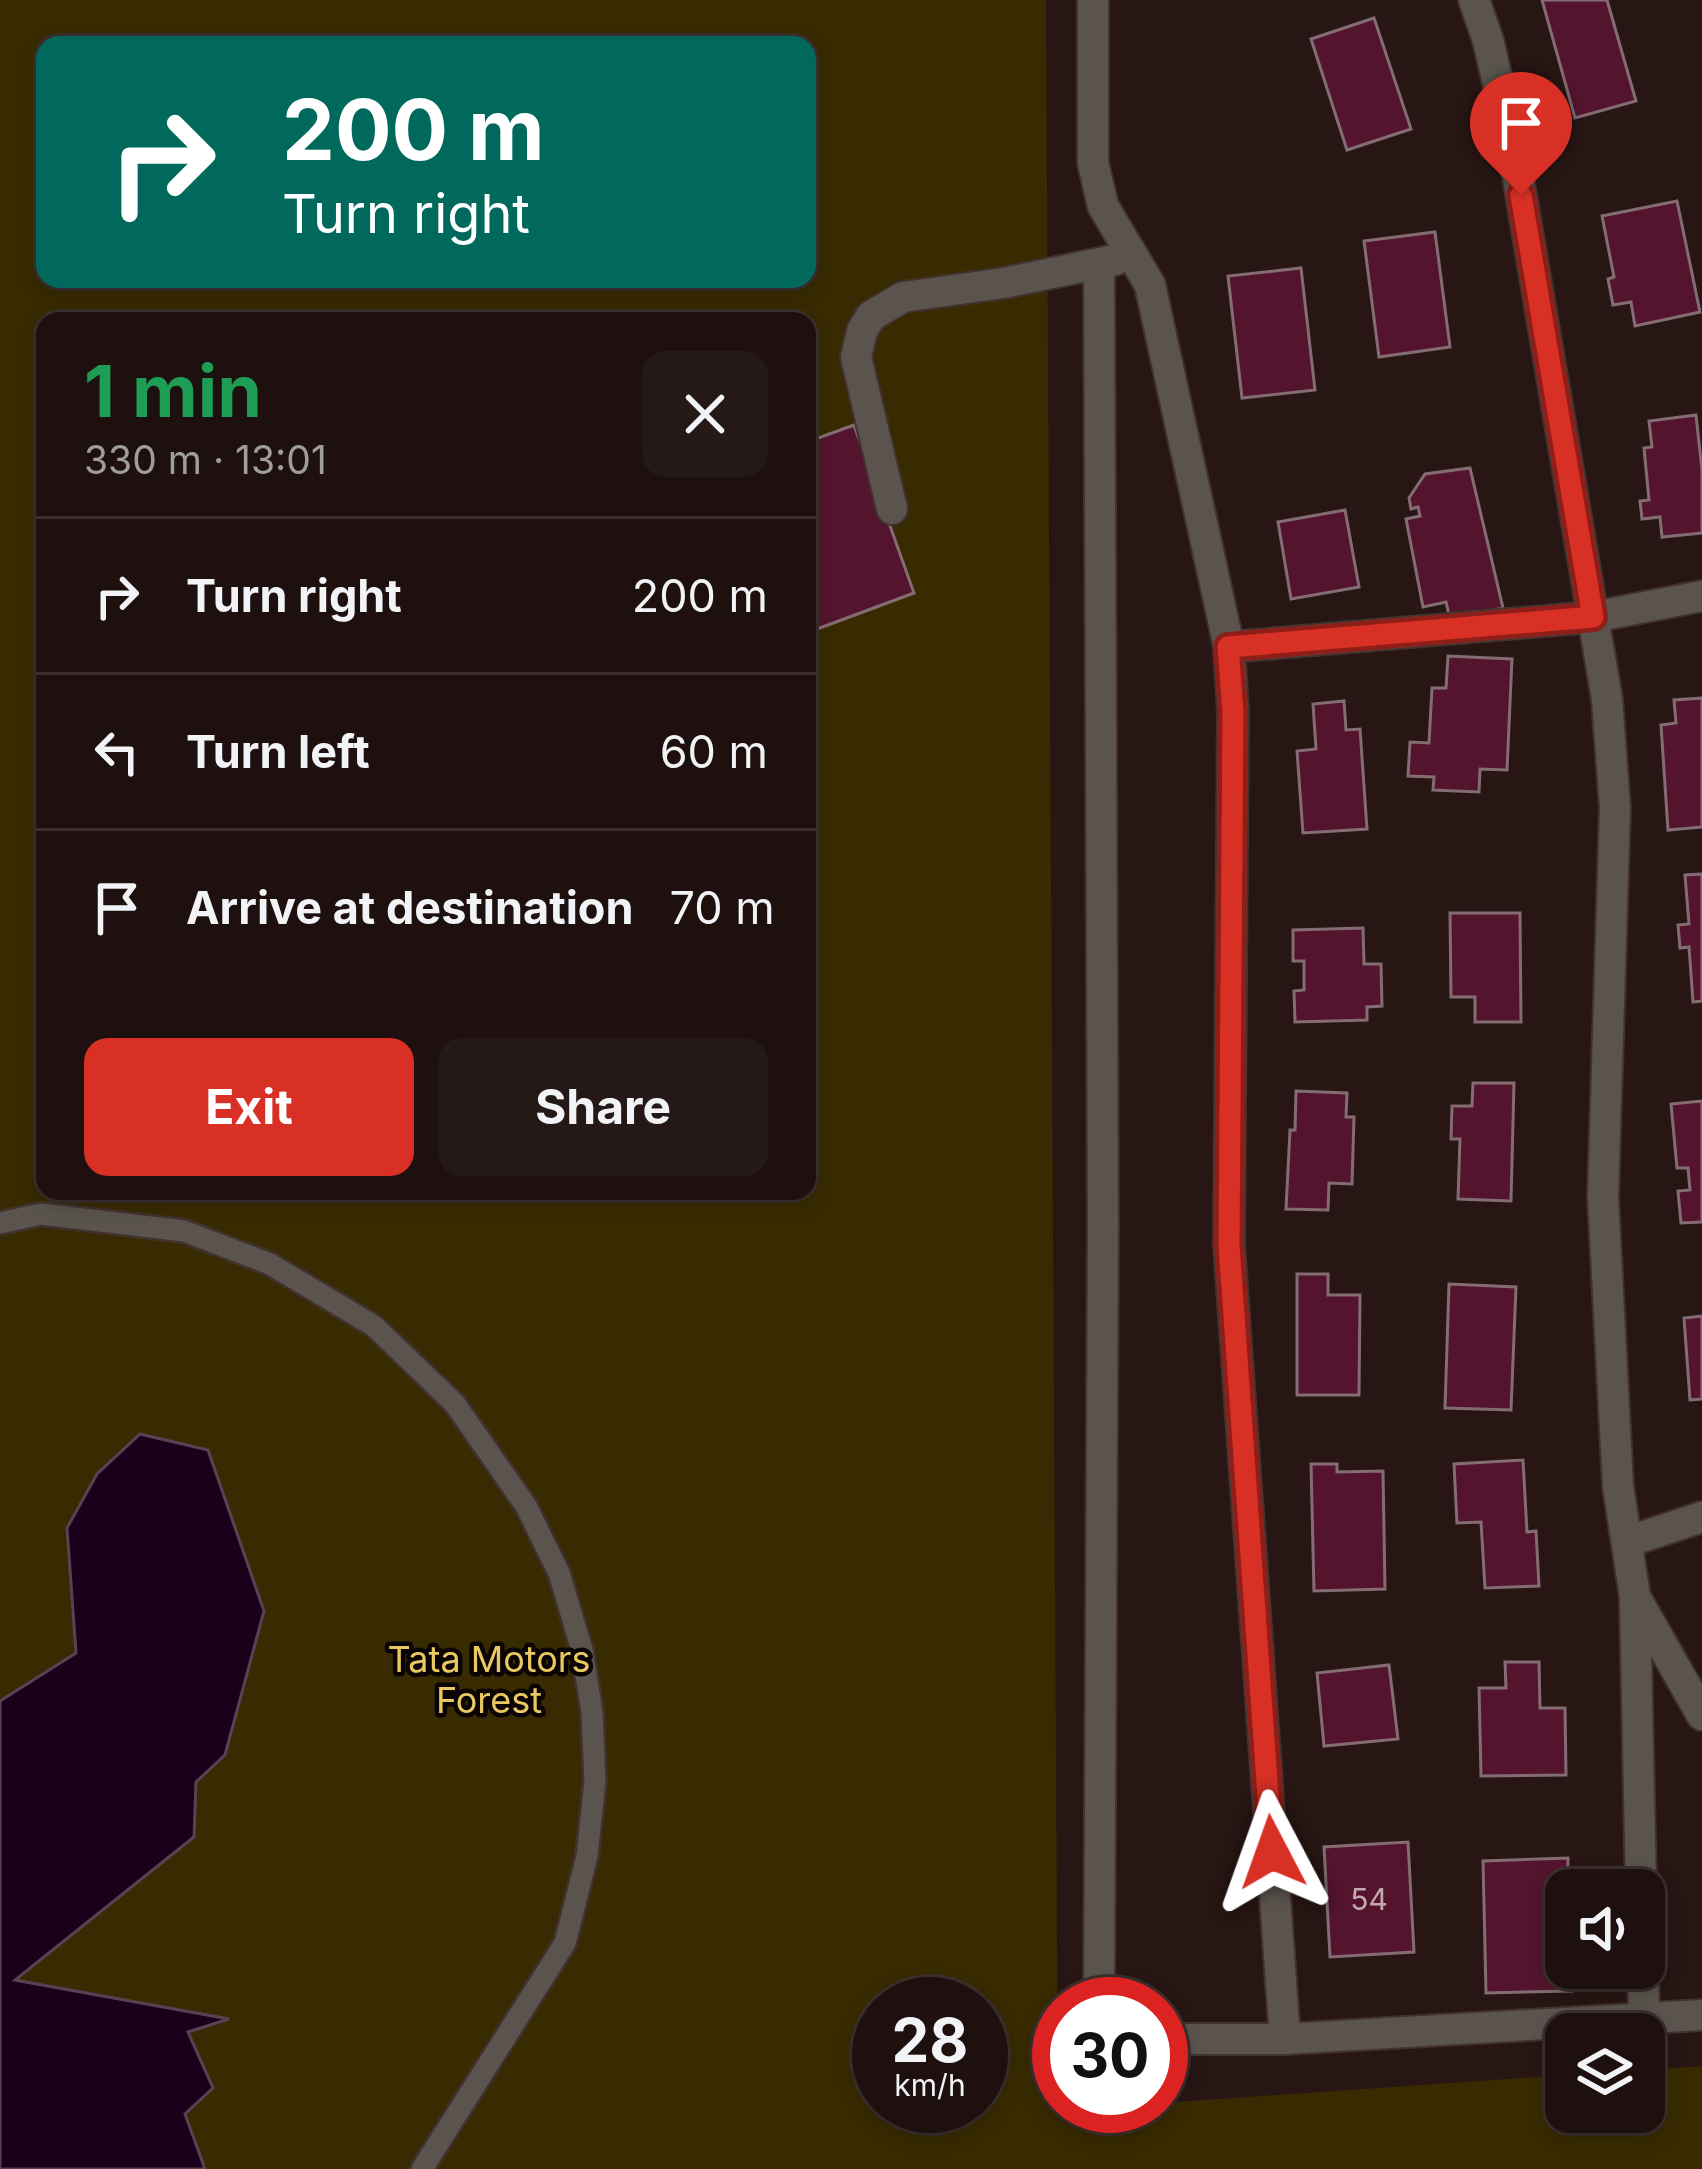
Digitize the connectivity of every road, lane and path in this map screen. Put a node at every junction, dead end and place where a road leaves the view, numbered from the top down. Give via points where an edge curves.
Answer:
1 (1094, 0) edge
2 (1474, 0) edge
3 (1132, 256) junction
4 (1099, 264) junction
5 (892, 509) dead end
6 (1702, 596) edge
7 (1593, 617) junction
8 (1228, 647) junction
9 (0, 1223) edge
10 (1702, 1517) edge
11 (1627, 1542) junction
12 (1635, 1597) junction
13 (1702, 1715) edge
14 (1641, 1869) edge
15 (1099, 1977) edge
16 (1702, 2014) edge
17 (1665, 2017) edge
18 (1545, 2025) edge
19 (1188, 2039) edge
20 (1285, 2039) junction
21 (422, 2169) edge

1 - 3 street via 1093,163 1103,206
2 - 7 street via 1514,148
3 - 4 street
3 - 8 street via 1150,285
4 - 5 street via 903,297 871,316 856,357
4 - 15 street
6 - 7 street
7 - 8 street
7 - 11 street via 1615,808 1603,1197
8 - 20 street via 1229,1245
9 - 21 lane via 40,1214 184,1231 270,1264 374,1325 455,1404 526,1506 559,1573 592,1712 596,1781 587,1856 566,1943
10 - 11 street
11 - 12 street
12 - 13 street
12 - 14 street
16 - 17 street
18 - 20 street
19 - 20 street

